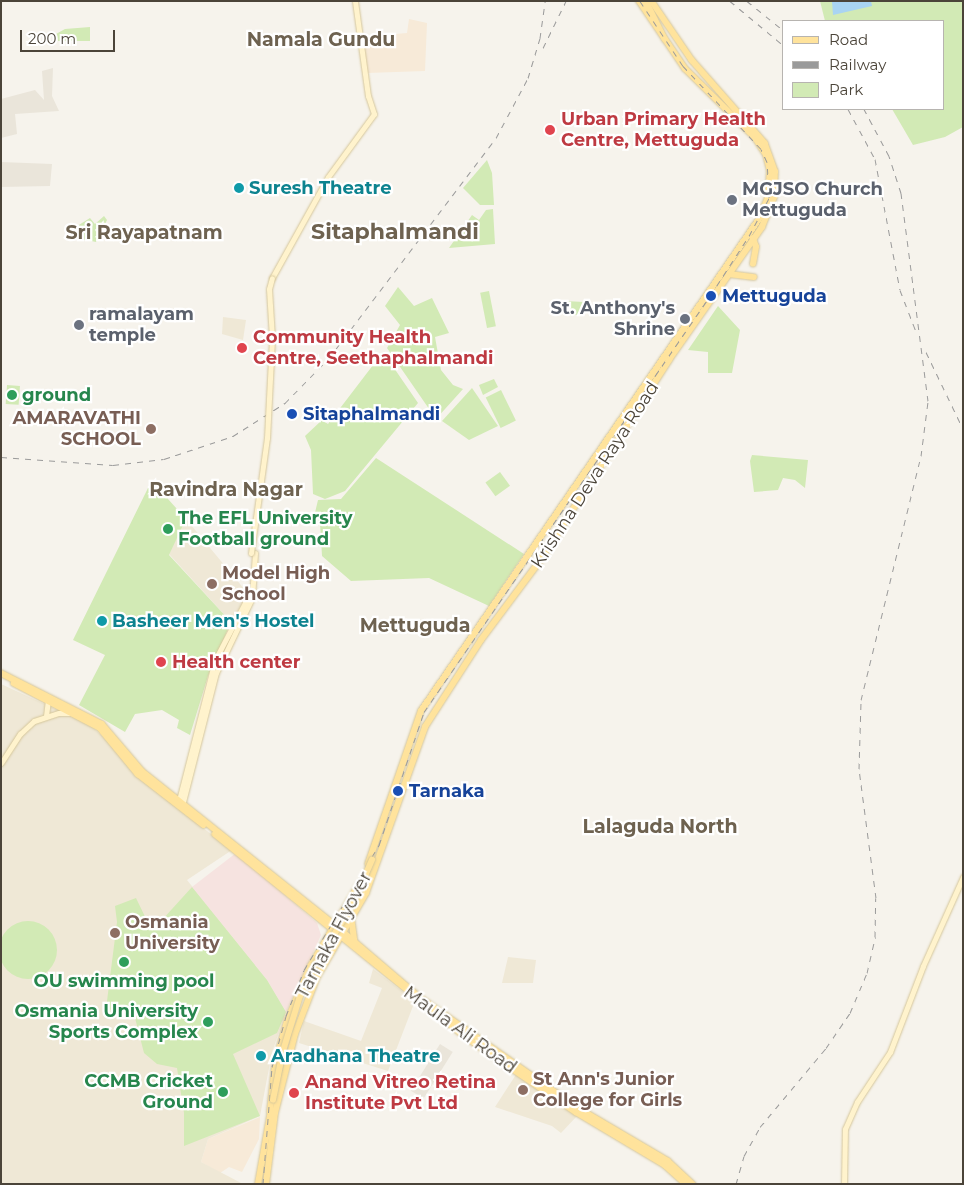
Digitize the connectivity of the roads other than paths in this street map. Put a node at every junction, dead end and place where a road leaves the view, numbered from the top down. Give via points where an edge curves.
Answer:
1 (355, 1) edge
2 (639, 1) edge
3 (646, 1) edge
4 (651, 1) edge
5 (666, 43) junction
6 (700, 70) junction
7 (693, 77) junction
8 (706, 77) junction
9 (700, 83) junction
10 (753, 239) junction
11 (753, 264) dead end
12 (729, 274) junction
13 (754, 277) dead end
14 (620, 417) junction
15 (628, 423) junction
16 (503, 594) junction
17 (511, 599) junction
18 (1, 673) edge
19 (446, 673) junction
20 (1, 677) edge
21 (454, 680) junction
22 (48, 700) junction
23 (78, 714) junction
24 (46, 716) junction
25 (1, 762) edge
26 (180, 804) junction
27 (376, 846) junction
28 (383, 849) junction
29 (374, 861) junction
30 (963, 877) edge
31 (342, 915) junction
32 (326, 918) junction
33 (352, 920) junction
34 (331, 927) junction
35 (342, 936) junction
36 (355, 943) junction
37 (553, 1093) junction
38 (273, 1112) junction
39 (621, 1138) junction
40 (258, 1184) edge
41 (266, 1184) edge
42 (686, 1184) edge
43 (693, 1184) edge
44 (844, 1184) edge

1 - 26 main road, bridge via 368,96 374,114 328,177 280,258 269,289 272,338 268,439 248,598 216,660
2 - 5 main road, Krishna Deva Raya Road
3 - 5 main road, Krishna Deva Raya Road via 657,18
4 - 6 main road, Krishna Deva Raya Road
5 - 7 main road, Krishna Deva Raya Road
6 - 7 main road
6 - 8 main road, Krishna Deva Raya Road
7 - 9 main road, Krishna Deva Raya Road
8 - 9 main road
8 - 10 main road, Krishna Deva Raya Road via 760,138 772,160 774,197 762,227
9 - 14 main road, Krishna Deva Raya Road via 755,138 766,155 770,171 768,198 759,219
10 - 11 main road via 756,250
10 - 12 main road, Krishna Deva Raya Road
12 - 13 main road
12 - 15 main road, Krishna Deva Raya Road
14 - 15 main road
14 - 16 main road, Krishna Deva Raya Road
15 - 17 main road, Krishna Deva Raya Road
16 - 17 main road
16 - 19 main road, Krishna Deva Raya Road
17 - 21 main road, Krishna Deva Raya Road
18 - 23 main road
19 - 21 main road
19 - 27 main road, Krishna Deva Raya Road via 411,731
20 - 22 main road
21 - 28 main road, Krishna Deva Raya Road via 422,733
22 - 23 main road
22 - 24 main road
23 - 24 main road
23 - 26 main road via 107,728 137,766
24 - 25 main road via 28,726
26 - 32 main road
26 - 34 main road
27 - 29 main road, Tarnaka Flyover
27 - 31 main road, Krishna Deva Raya Road
28 - 29 main road, Tarnaka Flyover
28 - 33 main road, Krishna Deva Raya Road
29 - 38 main road, Tarnaka Flyover, bridge via 355,907 317,966 302,997 285,1051
30 - 44 main road via 923,966 890,1052 856,1102 845,1129
31 - 32 main road
31 - 34 main road, Krishna Deva Raya Road
32 - 34 main road
33 - 35 main road, Krishna Deva Raya Road
33 - 36 main road
34 - 35 main road
34 - 38 main road, Krishna Deva Raya Road via 287,1021 275,1065
35 - 36 main road, Maula Ali Road
35 - 37 main road, Maula Ali Road via 416,1000
35 - 38 main road, Krishna Deva Raya Road via 317,977 304,1009
36 - 37 main road, Maula Ali Road via 457,1025
37 - 39 main road, Maula Ali Road
38 - 40 main road
38 - 41 main road
39 - 42 main road via 665,1165
39 - 43 main road via 668,1161

